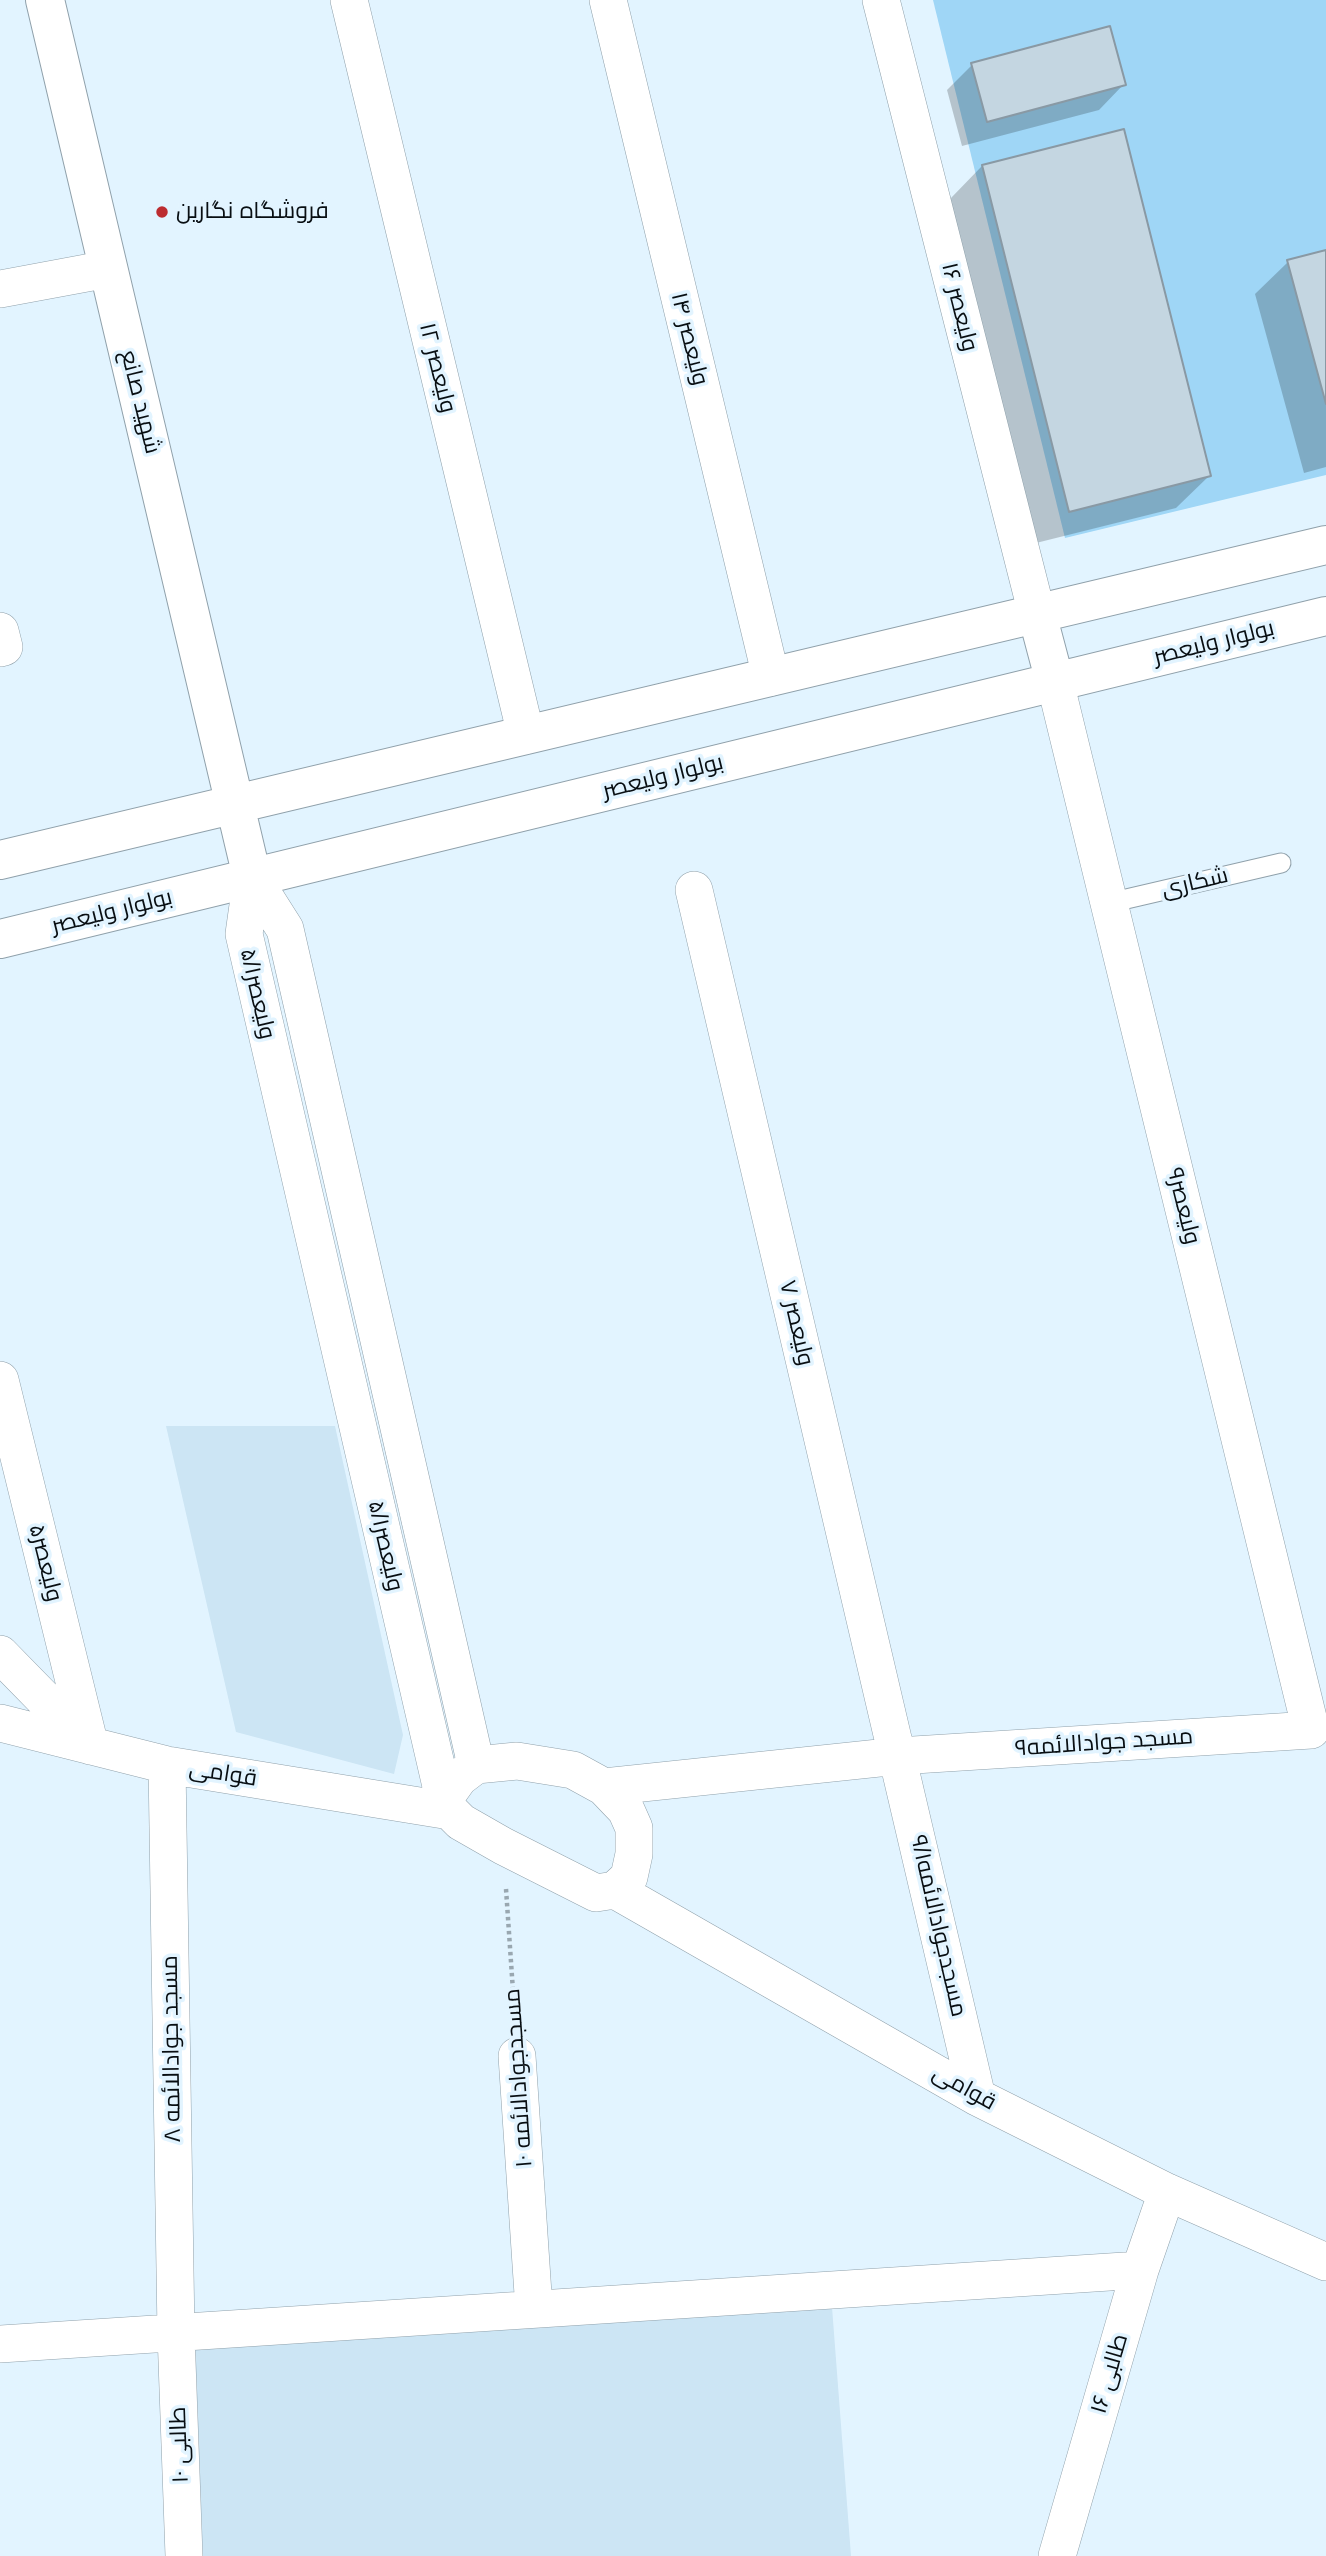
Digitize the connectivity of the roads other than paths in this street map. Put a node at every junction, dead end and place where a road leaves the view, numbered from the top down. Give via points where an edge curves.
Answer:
1 (45, 0) edge
2 (349, 0) edge
3 (608, 0) edge
4 (881, 0) edge
5 (108, 269) junction
6 (0, 289) edge
7 (1326, 545) edge
8 (1037, 614) junction
9 (1326, 616) edge
10 (771, 677) junction
11 (1055, 682) junction
12 (526, 735) junction
13 (237, 804) junction
14 (0, 860) edge
15 (1281, 863) dead end
16 (252, 877) junction
17 (694, 890) dead end
18 (1109, 903) junction
19 (0, 939) edge
20 (0, 1380) edge
21 (0, 1654) edge
22 (0, 1723) edge
23 (1319, 1734) edge
24 (90, 1745) junction
25 (898, 1756) junction
26 (167, 1765) junction
27 (476, 1765) junction
28 (604, 1787) junction
29 (447, 1805) junction
30 (615, 1890) junction
31 (517, 2056) road end
32 (977, 2096) junction
33 (1167, 2192) junction
34 (1326, 2262) edge
35 (1140, 2270) junction
36 (534, 2309) junction
37 (176, 2333) junction
38 (0, 2344) edge
39 (184, 2556) edge
40 (1057, 2556) edge

1 - 5 street, شهید صانع
2 - 12 street, ولیعصر ۱۲
3 - 10 street, ولیعصر ۱۴
4 - 8 street, ولیعصر ۱۶
5 - 6 street
5 - 13 street, شهید صانع
7 - 8 street
8 - 10 street
8 - 11 street
9 - 11 street, بولوار ولیعصر
10 - 12 street
11 - 16 street, بولوار ولیعصر
11 - 18 street, ولیعصر۹
12 - 13 street
13 - 14 street
13 - 16 street, شهید صانع
15 - 18 lane, شکاری
16 - 19 street, بولوار ولیعصر
16 - 27 street, ولیعصر۵/۱ via 285,929
16 - 29 street, ولیعصر۵/۱ via 244,934
17 - 25 street, ولیعصر ۷
18 - 23 street, ولیعصر۹
20 - 24 street, ولیعصر۵
21 - 24 street
22 - 24 street, قوامی
23 - 25 street, مسجد جوادالائمه۹
24 - 26 street, قوامی
25 - 28 street, مسجد جوادالائمه۹
25 - 32 street, مسجدجوادالائمه۹/۱
26 - 29 street, قوامی
26 - 37 street, ۸ مسجد جوادالائمه
27 - 28 street via 517,1761 573,1770
27 - 29 street via 459,1778
28 - 30 street via 626,1810 634,1828 629,1877
29 - 30 street via 461,1822 503,1846 596,1893
30 - 32 street, قوامی
31 - 36 street, مسجدجوادالائمه ۱۰
32 - 33 street, قوامی
33 - 34 street, قوامی
33 - 35 street, طالبی ۱۶
35 - 36 street
35 - 40 street, طالبی ۱۶
36 - 37 street
37 - 38 street
37 - 39 street, طالبی ۱۰

